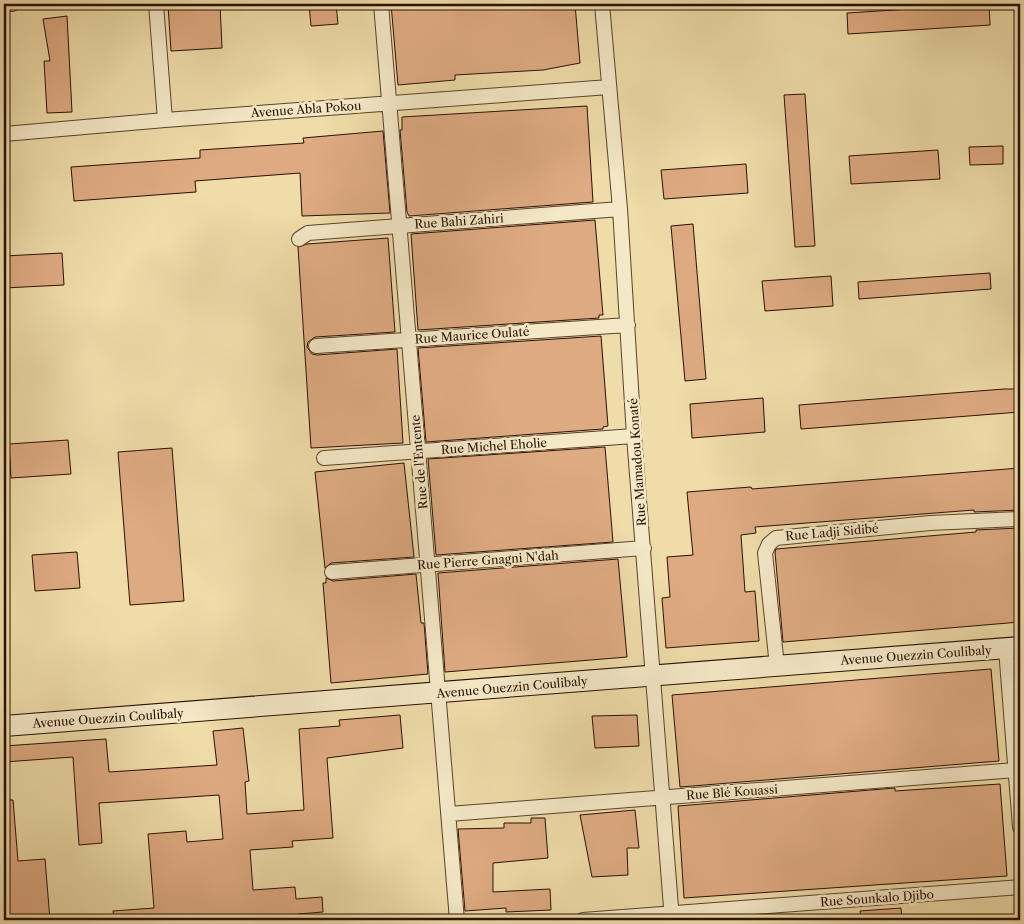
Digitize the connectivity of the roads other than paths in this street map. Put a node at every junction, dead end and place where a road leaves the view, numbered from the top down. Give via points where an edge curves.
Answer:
1 (4, 4) edge
2 (12, 4) edge
3 (156, 4) edge
4 (381, 4) edge
5 (602, 4) edge
6 (609, 87) junction
7 (389, 103) junction
8 (165, 120) junction
9 (4, 134) edge
10 (620, 210) junction
11 (400, 226) junction
12 (299, 239) dead end
13 (628, 325) junction
14 (409, 339) junction
15 (316, 346) dead end
16 (634, 436) junction
17 (418, 451) junction
18 (324, 458) dead end
19 (1020, 518) edge
20 (644, 548) junction
21 (428, 565) junction
22 (332, 572) dead end
23 (1013, 648) edge
24 (777, 666) junction
25 (652, 675) junction
26 (438, 694) junction
27 (4, 726) edge
28 (1016, 770) junction
29 (662, 797) junction
30 (448, 814) junction
31 (1020, 827) edge
32 (1020, 887) edge
33 (672, 917) edge
34 (457, 920) edge
35 (583, 920) edge

1 - 2 street
3 - 8 street
4 - 7 street, Rue de l'Entente
5 - 6 street, Rue Mamadou Konaté
6 - 7 street, Avenue Abla Pokou
6 - 10 street, Rue Mamadou Konaté
7 - 8 street, Avenue Abla Pokou
7 - 11 street, Rue de l'Entente
8 - 9 street, Avenue Abla Pokou
10 - 11 street, Rue Bahi Zahiri
10 - 13 street, Rue Mamadou Konaté
11 - 12 street, Rue Bahi Zahiri via 308,233
11 - 14 street, Rue de l'Entente
13 - 14 street, Rue Maurice Oulaté
13 - 16 street, Rue Mamadou Konaté
14 - 15 street, Rue Maurice Oulaté
14 - 17 street, Rue de l'Entente
16 - 17 street, Rue Michel Eholie
16 - 20 street, Rue Mamadou Konaté
17 - 18 street, Rue Michel Eholie
17 - 21 street, Rue de l'Entente
19 - 24 street, Rue Ladji Sidibé via 776,538 768,544 765,553
20 - 21 street, Rue Pierre Gnagni N'dah
20 - 25 street, Rue Mamadou Konaté
21 - 22 street, Rue Pierre Gnagni N'dah
21 - 26 street, Rue de l'Entente
23 - 24 street, Avenue Ouezzin Coulibaly
23 - 28 street
24 - 25 street, Avenue Ouezzin Coulibaly
25 - 26 street, Avenue Ouezzin Coulibaly
25 - 29 street, Rue Mamadou Konaté
26 - 27 street, Avenue Ouezzin Coulibaly
26 - 30 street, Rue de l'Entente
28 - 29 street, Rue Blé Kouassi
28 - 31 street
29 - 30 street, Rue Blé Kouassi
29 - 33 street, Rue Mamadou Konaté
30 - 34 street, Rue de l'Entente
32 - 33 street, Rue Sounkalo Djibo
33 - 35 street, Rue Sounkalo Djibo

